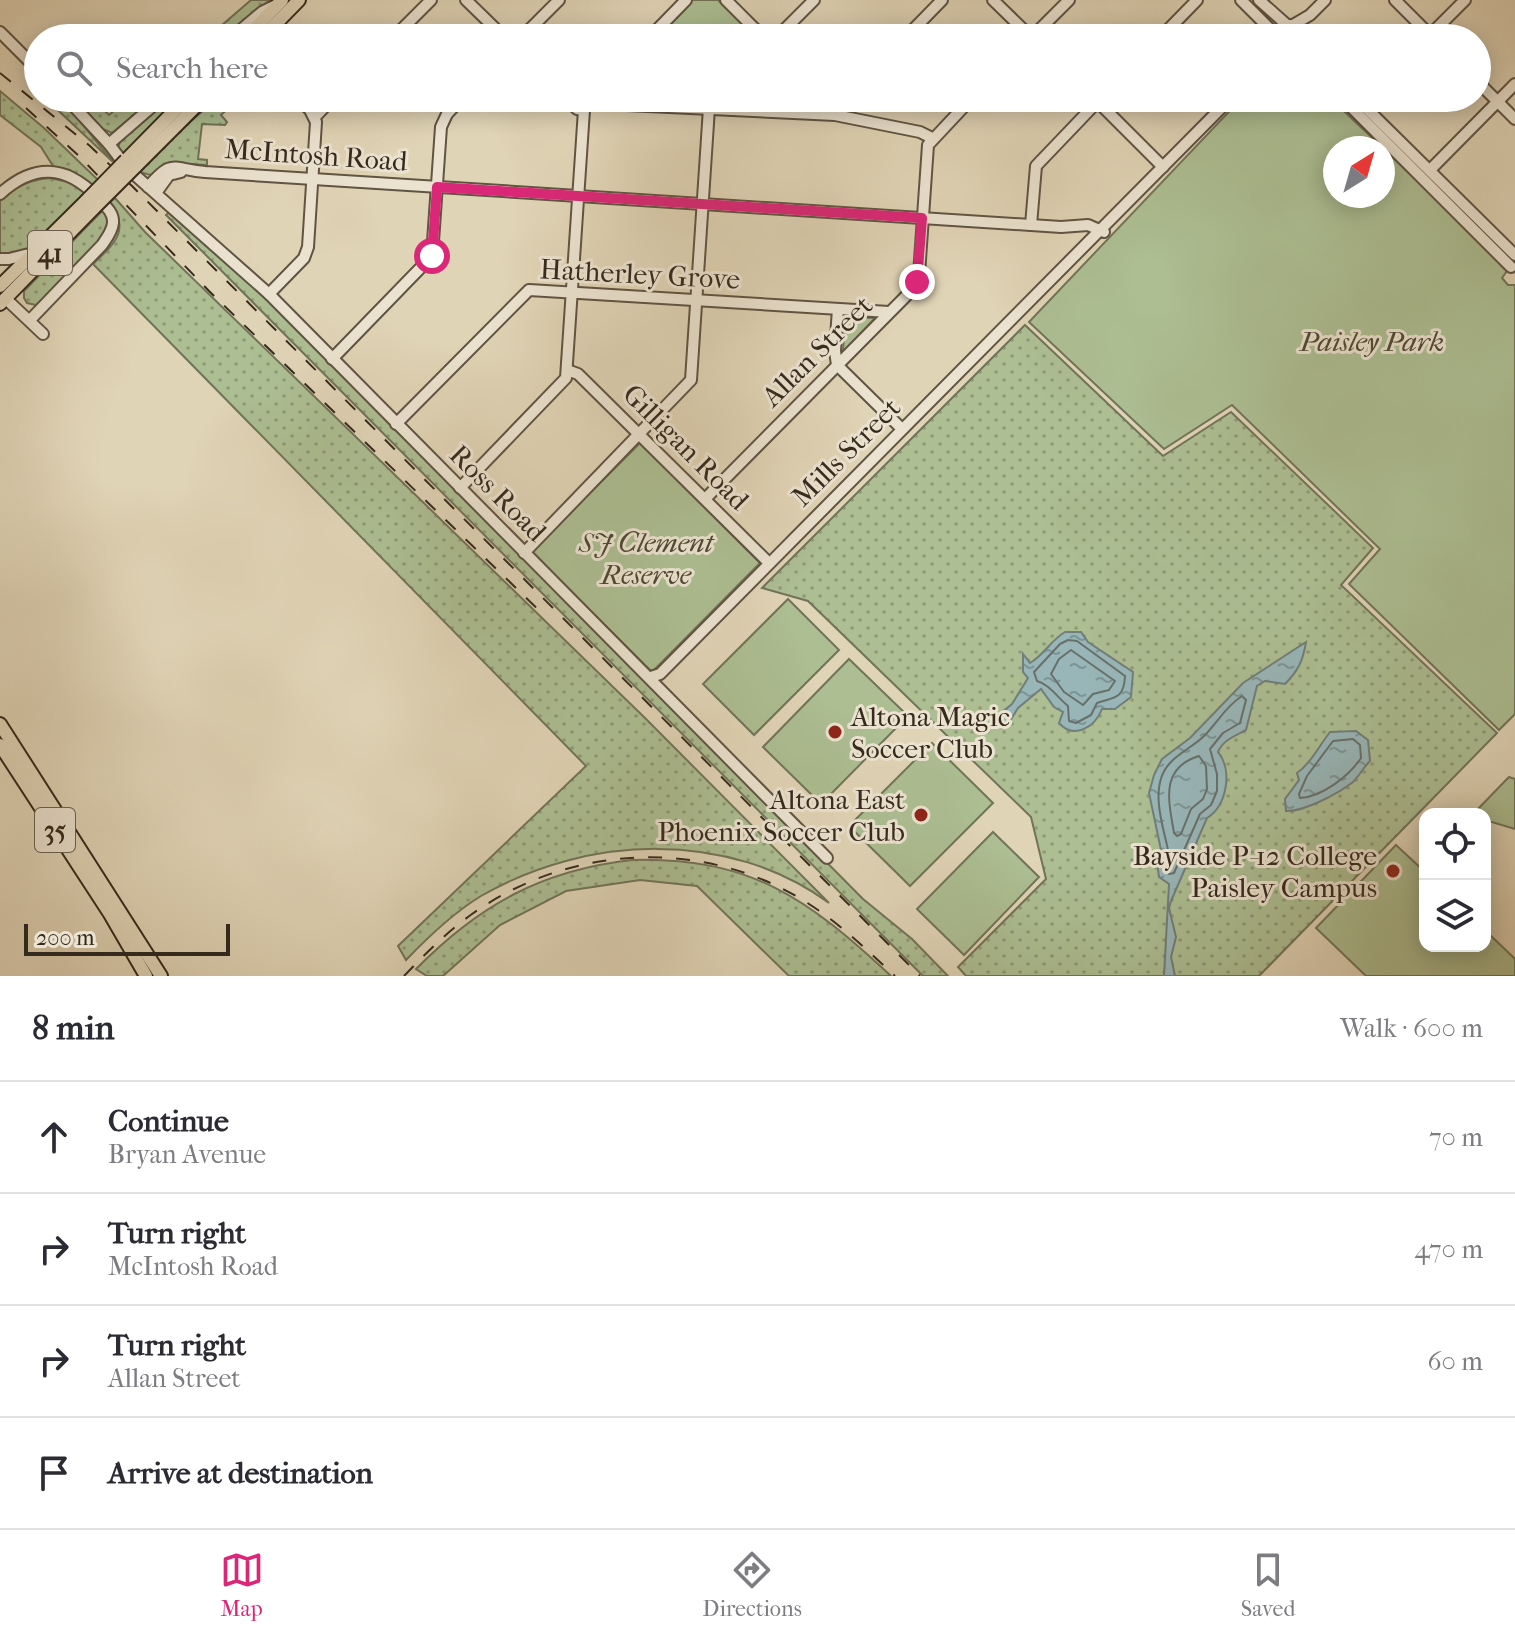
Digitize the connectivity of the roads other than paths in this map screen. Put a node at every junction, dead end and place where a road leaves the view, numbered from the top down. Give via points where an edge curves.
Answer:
1 (299, 0) edge
2 (431, 0) edge
3 (466, 0) edge
4 (559, 0) edge
5 (686, 0) edge
6 (726, 0) edge
7 (814, 0) edge
8 (942, 0) edge
9 (993, 0) edge
10 (1069, 0) edge
11 (1197, 0) edge
12 (1241, 0) edge
13 (1259, 0) edge
14 (1325, 0) edge
15 (1395, 0) edge
16 (1465, 0) edge
17 (280, 2) edge
18 (248, 24) edge
19 (259, 24) edge
20 (276, 24) edge
21 (407, 24) edge
22 (491, 24) edge
23 (535, 24) edge
24 (663, 24) edge
25 (750, 24) edge
26 (790, 24) edge
27 (919, 24) edge
28 (1017, 24) edge
29 (1045, 24) edge
30 (1174, 24) edge
31 (1264, 24) edge
32 (1288, 24) edge
33 (1301, 24) edge
34 (1419, 24) edge
35 (1444, 24) edge
36 (0, 32) edge
37 (24, 56) edge
38 (1515, 84) edge
39 (1491, 95) edge
40 (1497, 101) junction
41 (1491, 107) edge
42 (79, 112) edge
43 (146, 112) edge
44 (175, 112) edge
45 (188, 112) edge
46 (311, 112) edge
47 (320, 112) edge
48 (449, 112) edge
49 (584, 112) edge
50 (709, 112) edge
51 (839, 112) edge
52 (958, 112) edge
53 (1085, 112) edge
54 (1110, 112) edge
55 (1217, 112) edge
56 (1358, 112) edge
57 (1367, 112) edge
58 (1486, 112) edge
59 (315, 117) junction
60 (1515, 119) edge
61 (1385, 136) edge
62 (1387, 136) edge
63 (932, 138) junction
64 (109, 144) junction
65 (1395, 144) edge
66 (1395, 145) edge
67 (129, 165) junction
68 (1163, 167) junction
69 (1430, 170) junction
70 (312, 178) junction
71 (437, 187) junction
72 (152, 190) junction
73 (0, 194) edge
74 (578, 196) junction
75 (90, 204) junction
76 (703, 204) junction
77 (922, 218) junction
78 (1031, 225) junction
79 (1061, 227) junction
80 (1102, 230) junction
81 (1093, 239) junction
82 (34, 253) junction
83 (0, 259) edge
84 (1514, 261) edge
85 (1514, 279) edge
86 (572, 292) junction
87 (269, 294) junction
88 (2, 296) edge
89 (696, 300) junction
90 (838, 309) junction
91 (889, 312) junction
92 (30, 320) junction
93 (43, 334) dead end
94 (332, 359) junction
95 (837, 365) junction
96 (567, 370) junction
97 (396, 424) junction
98 (902, 429) junction
99 (640, 435) junction
100 (460, 488) junction
101 (705, 499) junction
102 (524, 553) junction
103 (769, 563) junction
104 (651, 677) junction
105 (0, 724) edge
106 (0, 745) edge
107 (827, 858) dead end
108 (146, 976) edge
109 (161, 976) edge

1 - 20 main road
2 - 21 street
3 - 22 street
4 - 23 street
5 - 24 street
6 - 25 street
7 - 26 street
8 - 27 street
9 - 28 street
10 - 29 street
11 - 30 street
12 - 31 street
13 - 32 street
14 - 33 street
15 - 34 street
16 - 35 street
17 - 18 street
17 - 19 main road
36 - 37 street
38 - 40 street
39 - 40 street
40 - 41 street
40 - 60 street
42 - 64 street, Ross Road
43 - 64 street
44 - 67 main road, 41
45 - 67 main road, 41
46 - 59 street
47 - 59 street
48 - 71 street via 443,119
49 - 74 street
50 - 76 street
51 - 63 street
52 - 63 street
53 - 78 street via 1036,166
54 - 68 street
55 - 68 street, Mills Street
56 - 61 street
57 - 62 street
58 - 69 street
59 - 70 street
63 - 77 street, Allan Street via 926,152
64 - 67 street, Ross Road
65 - 69 street
66 - 84 street
67 - 72 street, Ross Road
67 - 75 main road, 41, bridge
68 - 80 street, Mills Street
69 - 84 street
70 - 71 street, McIntosh Road
70 - 72 street, McIntosh Road via 191,170 169,175
70 - 87 street via 307,253
71 - 74 street, McIntosh Road
71 - 94 street via 432,256
72 - 87 street, Ross Road
73 - 92 street via 27,175 56,172 84,184 113,218 102,245
74 - 76 street, McIntosh Road
74 - 86 street
75 - 82 main road, 41
75 - 88 main road, 41
76 - 77 street, McIntosh Road
76 - 89 street
77 - 78 street, McIntosh Road
77 - 91 street, Allan Street via 917,282
78 - 79 street, McIntosh Road
79 - 80 street, McIntosh Road
79 - 81 street, McIntosh Road
80 - 81 street, Mills Street
81 - 98 street, Mills Street
82 - 83 street
82 - 88 main road, 41
84 - 85 street
86 - 89 street, Hatherley Grove
86 - 96 street
86 - 97 street, Hatherley Grove via 525,292
87 - 94 street, Ross Road
88 - 92 street
89 - 90 street, Hatherley Grove
89 - 99 street via 691,380
90 - 91 street, Hatherley Grove
90 - 95 street
91 - 95 street, Allan Street
92 - 93 street
94 - 97 street, Ross Road
95 - 98 street
95 - 101 street, Allan Street
96 - 99 street, Gilligan Road via 578,374
96 - 100 street via 564,382
97 - 100 street, Ross Road
98 - 103 street, Mills Street
99 - 101 street, Gilligan Road
99 - 102 street
100 - 102 street, Ross Road
101 - 103 street, Gilligan Road
102 - 104 street, Ross Road
103 - 104 street, Mills Street via 660,674
104 - 107 street, Ross Road
105 - 109 main road, 35
106 - 108 main road, 35

